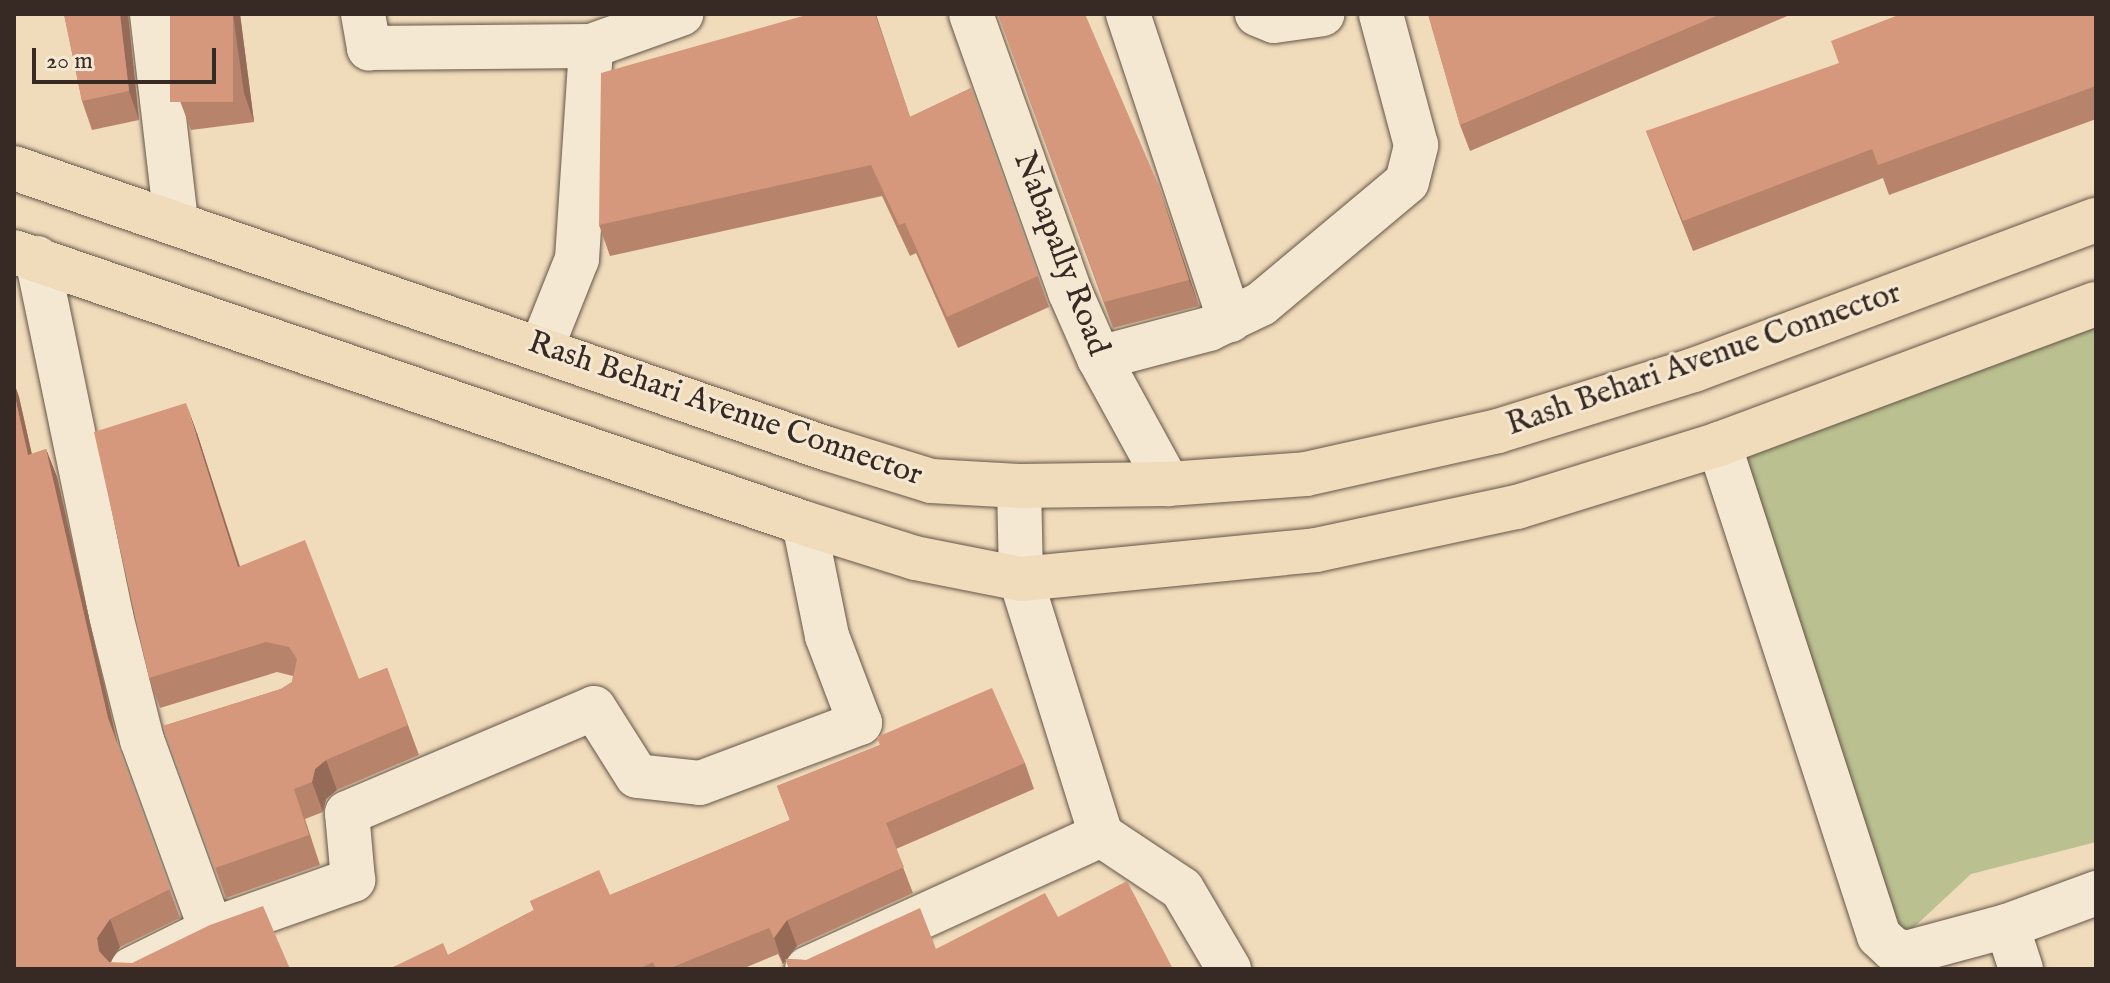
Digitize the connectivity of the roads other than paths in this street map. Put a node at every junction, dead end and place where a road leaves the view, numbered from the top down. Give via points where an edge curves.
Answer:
1 (152, 14) edge
2 (363, 14) edge
3 (681, 14) edge
4 (971, 14) edge
5 (1128, 14) edge
6 (1257, 14) edge
7 (1323, 14) edge
8 (1381, 14) edge
9 (591, 46) junction
10 (14, 168) edge
11 (176, 220) junction
12 (2096, 220) edge
13 (26, 255) edge
14 (2096, 304) edge
15 (1230, 320) junction
16 (541, 349) junction
17 (1099, 358) junction
18 (1719, 444) junction
19 (1168, 484) junction
20 (1019, 486) junction
21 (804, 523) junction
22 (1021, 579) junction
23 (185, 727) edge
24 (142, 740) junction
25 (1101, 835) junction
26 (2096, 893) edge
27 (2007, 926) junction
28 (211, 930) junction
29 (132, 969) edge
30 (807, 969) edge
31 (1229, 969) edge
32 (2021, 969) edge

1 - 11 street
2 - 9 street via 369,48
3 - 9 street
4 - 17 street, Nabapally Road via 1070,292
5 - 15 street
6 - 7 street via 1274,21
8 - 15 street via 1416,145 1415,165 1397,194 1377,211 1261,304
9 - 16 street via 577,259
10 - 11 main road, Rash Behari Avenue Connector
11 - 16 main road, Rash Behari Avenue Connector
12 - 19 main road, Rash Behari Avenue Connector via 1694,370 1498,431 1306,474
13 - 21 main road
13 - 24 street
14 - 18 main road
15 - 17 street
16 - 20 main road, Rash Behari Avenue Connector via 931,481
17 - 19 street, Nabapally Road
18 - 22 main road via 1517,507 1316,550
18 - 27 street via 1879,936 1906,953
19 - 20 main road, Rash Behari Avenue Connector
20 - 22 street
21 - 22 main road via 915,558
21 - 28 street via 827,636 860,723 700,783 637,776 594,708 347,813 353,880
22 - 25 street
23 - 24 street
24 - 28 street
25 - 30 street
25 - 31 street via 1182,889
26 - 27 street
27 - 32 street
28 - 29 street

